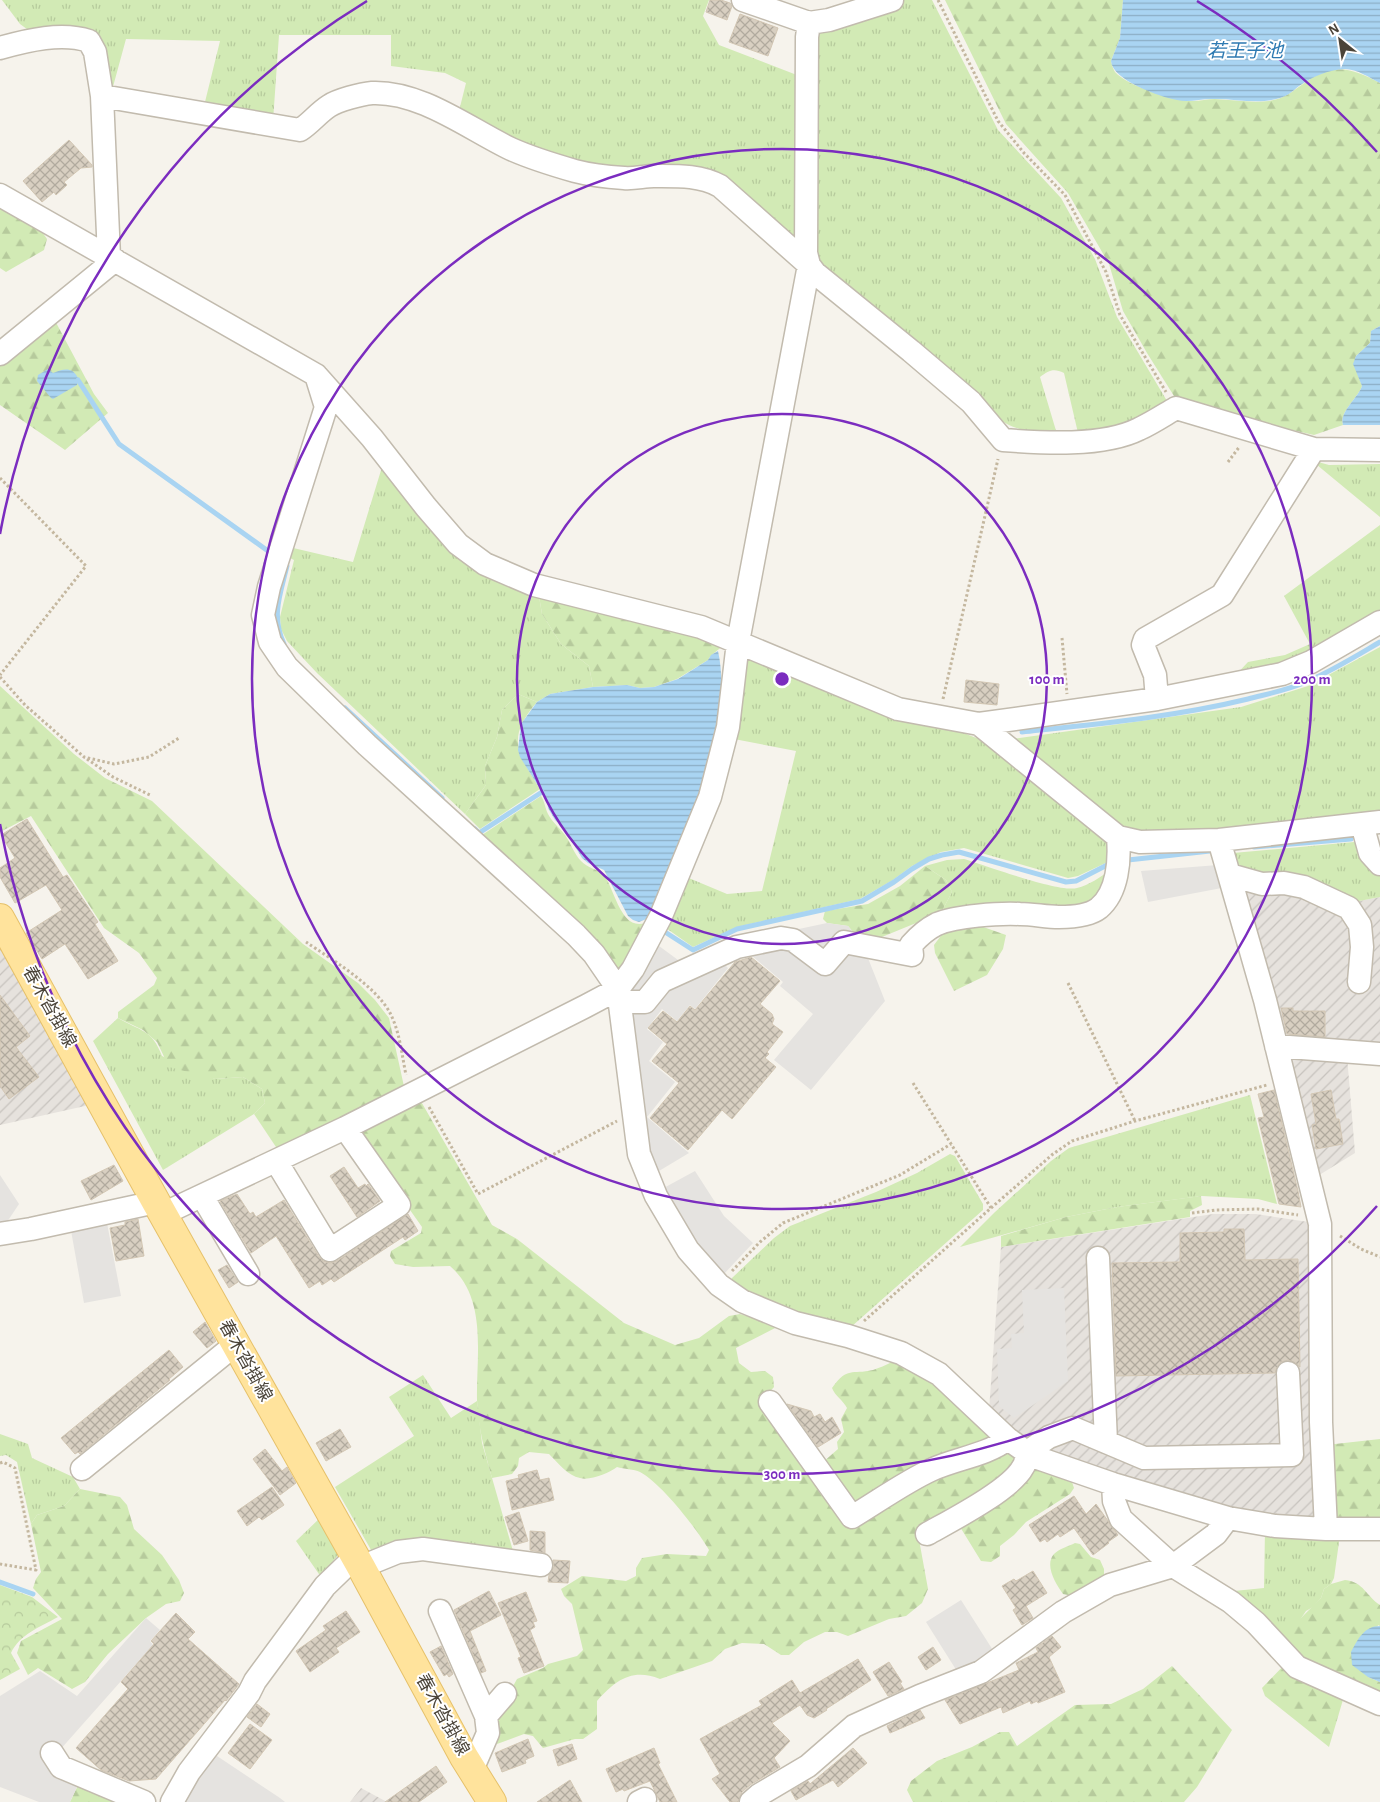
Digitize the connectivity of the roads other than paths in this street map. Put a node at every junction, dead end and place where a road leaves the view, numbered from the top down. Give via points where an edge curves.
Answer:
1 (743, 0) edge
2 (892, 0) edge
3 (809, 23) junction
4 (0, 48) edge
5 (102, 96) junction
6 (0, 195) edge
7 (112, 258) junction
8 (808, 265) junction
9 (0, 354) edge
10 (316, 375) junction
11 (1314, 449) junction
12 (1380, 450) edge
13 (1380, 622) edge
14 (738, 642) junction
15 (1158, 699) junction
16 (979, 724) junction
17 (1371, 823) edge
18 (1118, 837) junction
19 (1220, 840) junction
20 (1380, 864) edge
21 (1230, 875) junction
22 (0, 918) edge
23 (1359, 982) dead end
24 (619, 996) junction
25 (1276, 1046) junction
26 (1380, 1054) edge
27 (346, 1128) junction
28 (276, 1161) junction
29 (202, 1196) junction
30 (160, 1208) junction
31 (0, 1234) edge
32 (1098, 1258) dead end
33 (248, 1274) dead end
34 (236, 1344) junction
35 (1288, 1373) dead end
36 (770, 1402) dead end
37 (1008, 1439) junction
38 (1106, 1442) junction
39 (1027, 1452) junction
40 (82, 1469) dead end
41 (1113, 1484) junction
42 (1228, 1518) junction
43 (1326, 1529) junction
44 (1380, 1529) edge
45 (926, 1534) dead end
46 (358, 1562) junction
47 (541, 1565) dead end
48 (1173, 1566) junction
49 (440, 1611) dead end
50 (505, 1694) dead end
51 (1380, 1704) edge
52 (486, 1716) junction
53 (52, 1753) dead end
54 (472, 1770) junction
55 (144, 1802) edge
56 (172, 1802) edge
57 (492, 1802) edge
58 (751, 1802) edge

1 - 3 street
2 - 3 street
3 - 8 street
4 - 5 street via 54,38 76,37 89,41 95,52
5 - 7 street
5 - 8 street via 300,130 329,105 372,93 394,94 450,116 512,150 577,172 625,178 694,176 710,181 720,186
6 - 7 street
7 - 9 street
7 - 10 street
8 - 11 street via 971,402 1003,440 1035,443 1108,438 1138,430 1176,408
8 - 14 street
10 - 14 street via 458,544 485,564 534,585 701,627
10 - 24 street via 326,407 269,587 263,615 270,642 287,667 368,745 576,934 594,954
11 - 12 street
11 - 15 street via 1222,594 1144,639 1143,645 1155,675
13 - 15 street via 1311,662 1282,674
14 - 16 street via 898,709
14 - 24 street via 728,727 710,797 662,916
15 - 16 street
16 - 18 street
17 - 19 street
17 - 20 street via 1370,853
18 - 19 street via 1140,842
18 - 24 street via 1120,856 1112,892 1098,909 1080,916 1019,913 970,917 938,924 918,936 911,946 912,955 844,942 825,964 793,940 781,938 737,947 662,980 645,1002
19 - 21 street
21 - 23 street via 1262,884 1284,883 1304,887 1349,908 1360,925
21 - 25 street
22 - 30 main road, 春木沓掛線
24 - 27 street
24 - 37 street via 640,1154 656,1196 688,1250 719,1284 742,1301 795,1323 901,1353 939,1374
25 - 26 street
25 - 43 street via 1320,1221 1321,1422
27 - 28 street
27 - 28 street via 399,1205 330,1250
28 - 29 street
29 - 30 street
29 - 33 street
30 - 31 street
30 - 34 main road, 春木沓掛線
32 - 38 street
34 - 40 street
34 - 46 main road, 春木沓掛線
35 - 38 street via 1292,1455 1144,1458
36 - 37 street via 852,1517 928,1471 995,1448
37 - 39 street
38 - 39 street via 1073,1428 1049,1437
39 - 41 street
39 - 45 street via 1024,1466 1017,1476 983,1501
41 - 42 street
41 - 48 street via 1114,1501 1121,1519
42 - 43 street via 1275,1526
42 - 48 street via 1216,1534
43 - 44 street
46 - 47 street via 423,1549
46 - 54 main road, 春木沓掛線
46 - 56 street via 325,1586 194,1764
48 - 51 street via 1237,1607 1297,1667
48 - 58 street via 1110,1585 1064,1612 981,1672 854,1726 808,1766
49 - 52 street
50 - 52 street
52 - 54 street via 488,1733
53 - 55 street via 61,1767
54 - 57 main road, 春木沓掛線

